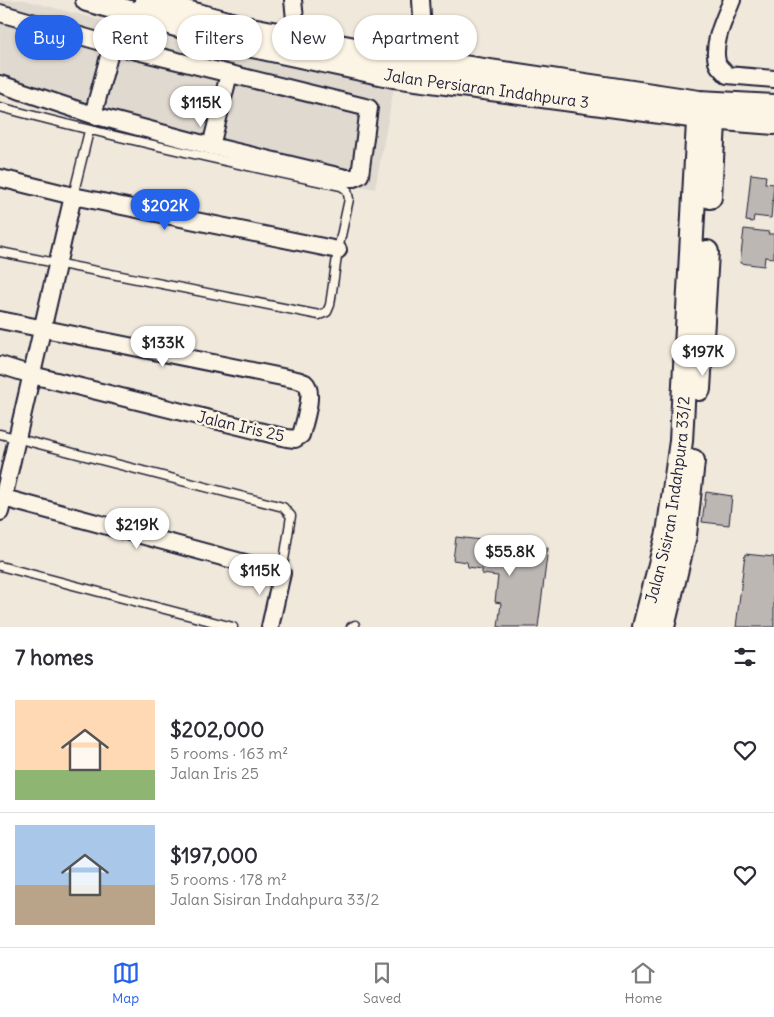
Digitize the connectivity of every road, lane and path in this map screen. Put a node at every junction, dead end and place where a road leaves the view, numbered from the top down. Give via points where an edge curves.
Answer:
1 (87, 0) edge
2 (140, 0) edge
3 (293, 0) edge
4 (421, 0) edge
5 (732, 0) edge
6 (0, 13) edge
7 (295, 15) edge
8 (422, 15) edge
9 (93, 40) edge
10 (167, 59) edge
11 (108, 60) edge
12 (229, 74) junction
13 (774, 79) edge
14 (0, 84) edge
15 (774, 106) edge
16 (0, 107) edge
17 (707, 110) junction
18 (91, 123) junction
19 (774, 123) edge
20 (211, 146) junction
21 (0, 178) edge
22 (73, 196) junction
23 (338, 250) junction
24 (0, 252) edge
25 (57, 263) junction
26 (0, 320) edge
27 (42, 328) junction
28 (0, 365) edge
29 (32, 375) junction
30 (0, 434) edge
31 (17, 438) junction
32 (1, 503) edge
33 (0, 566) edge
34 (282, 573) junction
35 (233, 627) edge
36 (270, 627) edge
37 (644, 627) edge
38 (663, 627) edge

1 - 17 main road, Jalan Persiaran Indahpura 3 via 243,44 375,72
2 - 17 main road, Jalan Persiaran Indahpura 3 via 246,28
3 - 7 street
4 - 8 street
5 - 13 street via 718,40 717,64 727,74
6 - 9 street
10 - 12 street
11 - 18 street
12 - 20 street
12 - 20 street via 369,108 360,175 346,178
14 - 18 street
15 - 17 main road, Jalan Persiaran Indahpura 3
16 - 18 lane
17 - 19 main road, Jalan Persiaran Indahpura 3
17 - 37 main road, Jalan Sisiran Indahpura 33/2 via 693,233 681,441 668,533
17 - 38 main road, Jalan Sisiran Indahpura 33/2 via 705,316 695,443 685,535
18 - 20 street
18 - 22 lane
18 - 23 lane via 212,159 341,186 347,190 349,198
21 - 22 street
22 - 23 street
22 - 25 street
23 - 25 lane via 330,306 327,312 319,315
24 - 25 lane
25 - 27 street
26 - 27 street, Jalan Iris 25
27 - 29 street
27 - 29 street, Jalan Iris 25 via 297,380 306,384 309,402 301,435 295,439
28 - 29 street, Jalan Iris 25
29 - 31 street
30 - 31 lane
31 - 32 street
31 - 34 lane via 283,507 291,516
32 - 34 street
33 - 35 lane
34 - 36 street

